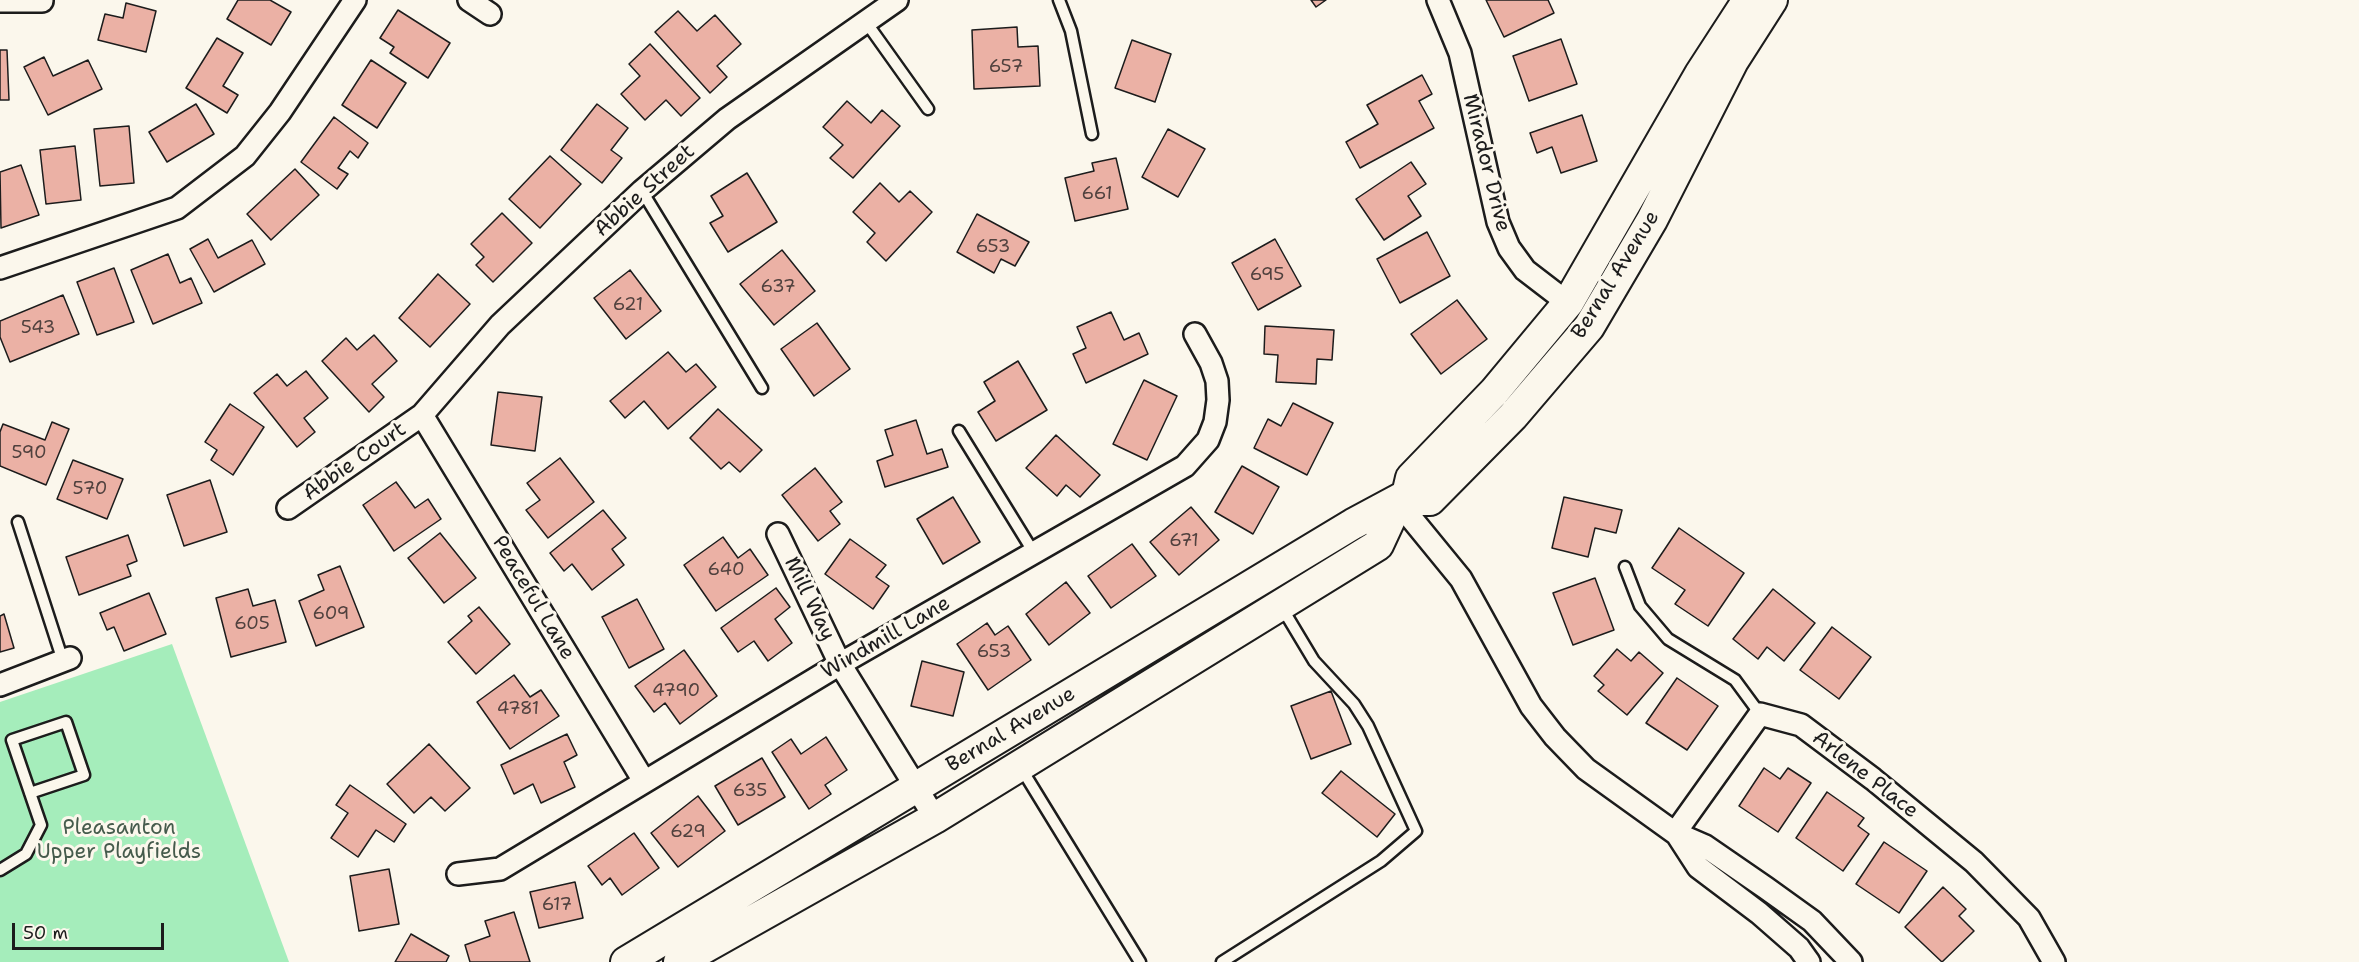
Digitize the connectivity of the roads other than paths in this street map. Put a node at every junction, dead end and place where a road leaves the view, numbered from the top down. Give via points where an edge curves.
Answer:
1 (355, 0) edge
2 (469, 0) edge
3 (897, 0) edge
4 (1059, 0) edge
5 (1438, 0) edge
6 (1748, 0) edge
7 (1772, 0) edge
8 (0, 1) edge
9 (42, 1) edge
10 (490, 14) dead end
11 (866, 22) junction
12 (928, 109) dead end
13 (1092, 134) dead end
14 (642, 190) junction
15 (0, 268) edge
16 (1568, 303) junction
17 (1195, 334) dead end
18 (762, 388) dead end
19 (422, 415) junction
20 (959, 431) dead end
21 (1402, 498) junction
22 (288, 508) dead end
23 (18, 522) dead end
24 (778, 534) dead end
25 (1034, 553) junction
26 (1625, 567) dead end
27 (1281, 605) junction
28 (67, 659) joint
29 (840, 664) junction
30 (0, 685) edge
31 (1760, 714) junction
32 (1020, 766) junction
33 (644, 781) junction
34 (918, 787) junction
35 (30, 794) junction
36 (935, 818) junction
37 (1676, 833) junction
38 (0, 870) edge
39 (458, 874) dead end
40 (626, 962) edge
41 (679, 962) edge
42 (1140, 962) edge
43 (1221, 962) edge
44 (1809, 962) edge
45 (1851, 962) edge
46 (2054, 962) edge

1 - 15 street via 280,112 245,156 177,208
2 - 10 street
3 - 11 street, Abbie Street
4 - 13 lane via 1071,31
5 - 16 street, Mirador Drive via 1460,53 1498,222 1509,248 1525,270
6 - 16 main road, Bernal Avenue via 1700,74
7 - 21 main road, Bernal Avenue via 1733,61 1652,220 1589,327 1513,416 1430,500
8 - 9 street
11 - 12 lane
11 - 14 street, Abbie Street via 727,118
14 - 18 lane
14 - 19 street, Abbie Street via 500,325
16 - 21 main road, Bernal Avenue via 1494,392 1412,478
17 - 25 street, Windmill Lane via 1217,381 1215,422 1202,447 1185,466
19 - 22 street, Abbie Court
19 - 33 street, Peaceful Lane
20 - 25 lane
21 - 27 main road, Bernal Avenue via 1378,545
21 - 34 main road, Bernal Avenue
21 - 37 street via 1461,579 1531,706 1556,737 1586,769
23 - 28 lane
24 - 29 street, Mill Way
25 - 29 street, Windmill Lane
26 - 31 lane via 1640,606 1668,639 1735,680
27 - 32 main road, Bernal Avenue
27 - 43 lane via 1314,661 1354,704 1368,726 1416,831 1381,861
28 - 30 street
29 - 33 street, Windmill Lane
29 - 34 street, Mill Way
31 - 37 street
31 - 46 street, Arlene Place via 1801,725 1974,862 2029,918
32 - 36 main road, Bernal Avenue
32 - 42 lane
33 - 39 street, Windmill Lane via 500,869
34 - 36 street, Mill Way
34 - 40 main road, Bernal Avenue
35 - 35 lane via 12,740 66,722 84,775
35 - 38 lane via 41,825 26,854
36 - 41 main road, Bernal Avenue
37 - 44 street via 1698,867 1759,913
37 - 45 street via 1705,846 1812,921

